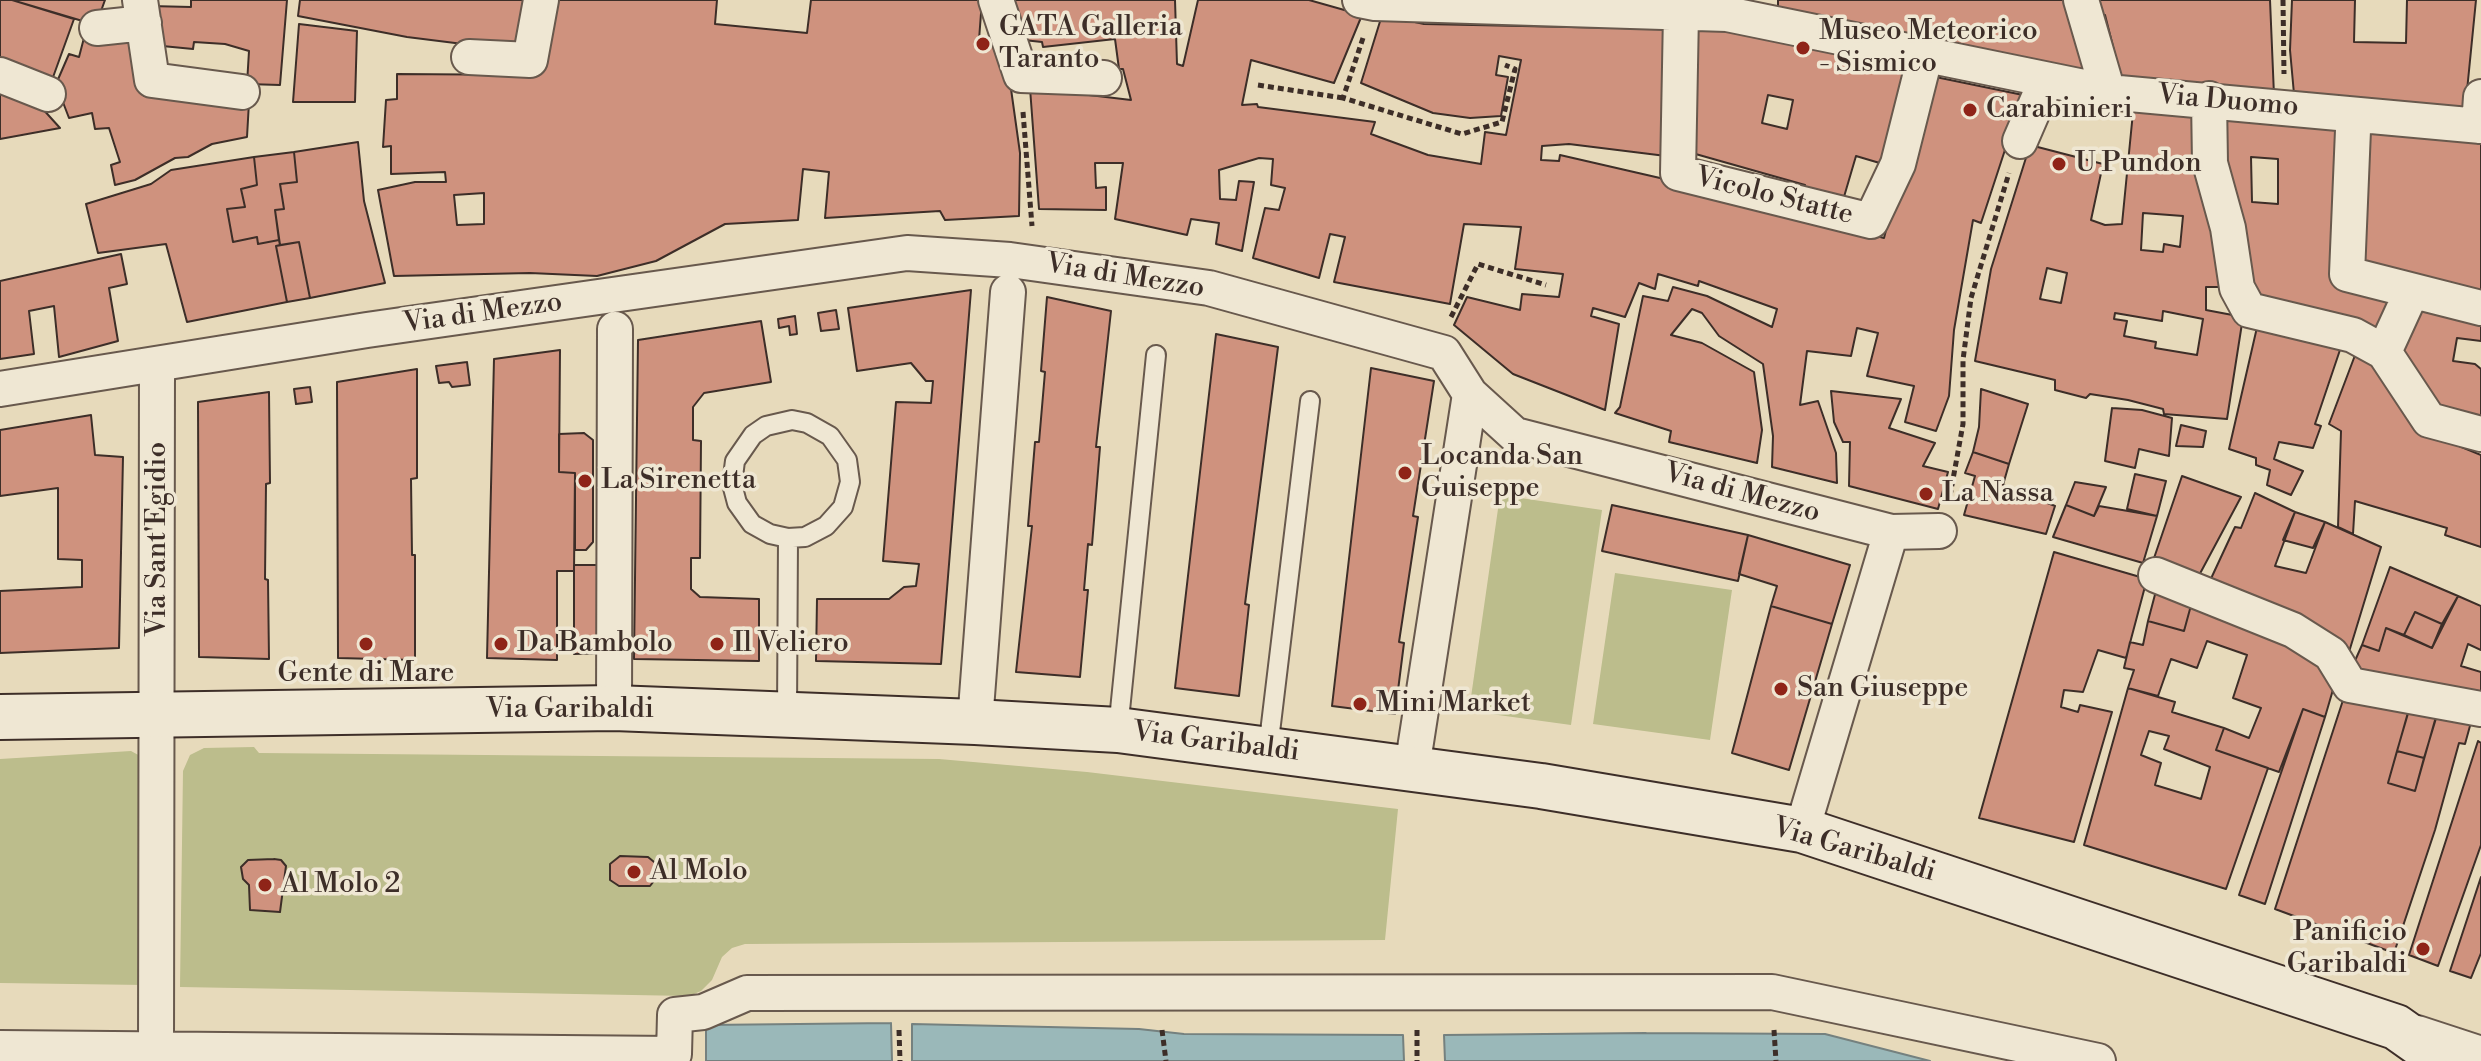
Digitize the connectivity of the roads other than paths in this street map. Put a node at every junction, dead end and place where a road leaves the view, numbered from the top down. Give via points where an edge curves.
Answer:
1 (541, 0) edge
2 (996, 0) edge
3 (2081, 0) edge
4 (1367, 2) edge
5 (1444, 3) edge
6 (142, 11) edge
7 (1681, 13) junction
8 (97, 28) dead end
9 (469, 57) dead end
10 (1925, 57) junction
11 (0, 75) edge
12 (1104, 78) dead end
13 (2046, 81) junction
14 (242, 92) dead end
15 (2108, 92) junction
16 (48, 94) dead end
17 (2209, 99) junction
18 (2480, 116) edge
19 (2353, 130) dead end
20 (2020, 141) road end
21 (1009, 276) junction
22 (2411, 293) junction
23 (2481, 308) edge
24 (615, 329) dead end
25 (2384, 352) junction
26 (1156, 355) dead end
27 (157, 364) junction
28 (0, 389) edge
29 (1470, 394) junction
30 (1310, 401) dead end
31 (2481, 434) edge
32 (1939, 531) road end
33 (1891, 532) junction
34 (788, 538) junction
35 (2156, 575) dead end
36 (614, 708) junction
37 (2481, 709) edge
38 (158, 714) junction
39 (787, 715) junction
40 (0, 717) edge
41 (975, 722) junction
42 (1118, 730) junction
43 (1268, 749) junction
44 (1412, 768) junction
45 (1802, 830) junction
46 (2396, 1027) junction
47 (0, 1048) edge
48 (156, 1050) junction
49 (2481, 1054) edge
50 (2098, 1061) edge
51 (2444, 1061) edge

1 - 9 street via 530,60
2 - 12 street via 1021,75
3 - 15 street
4 - 5 street, Via Duomo
5 - 7 street, Via Duomo
6 - 8 street
6 - 14 street via 152,80
7 - 10 street, Via Duomo via 1727,14
7 - 10 street, Vicolo Statte via 1678,173 1871,221 1898,164
10 - 13 street, Via Duomo
11 - 16 street
13 - 15 street, Via Duomo
13 - 20 street
15 - 17 street, Via Duomo
17 - 18 street, Via Duomo
17 - 25 street via 2210,163 2237,288 2249,310 2353,335
19 - 22 street via 2347,274
21 - 27 street, Via di Mezzo via 907,253
21 - 29 street, Via di Mezzo via 1209,288 1444,353
21 - 41 street
22 - 23 street
22 - 25 street
24 - 36 street
25 - 31 street via 2429,420
26 - 42 lane
27 - 28 street, Via di Mezzo
27 - 38 street, Via Sant'Egidio
29 - 33 street, Via di Mezzo via 1515,435
29 - 44 street
30 - 43 lane
32 - 33 street, Via di Mezzo
33 - 45 street
34 - 34 lane via 752,524 737,503 732,484 735,461 753,435 792,420 830,436 847,460 850,482 843,507 826,526 805,537
34 - 39 lane
35 - 37 street via 2293,630 2331,654 2350,685
36 - 38 main road, Via Garibaldi
36 - 39 main road, Via Garibaldi
38 - 40 main road, Via Garibaldi
38 - 48 street, Via Sant'Egidio
39 - 41 main road, Via Garibaldi
41 - 42 main road, Via Garibaldi
42 - 43 main road, Via Garibaldi
43 - 44 main road, Via Garibaldi
44 - 45 main road, Via Garibaldi
45 - 46 main road, Via Garibaldi
46 - 49 street
46 - 51 main road, Via Garibaldi
47 - 48 street
48 - 50 street via 674,1054 675,1015 703,1012 747,993 1772,992

